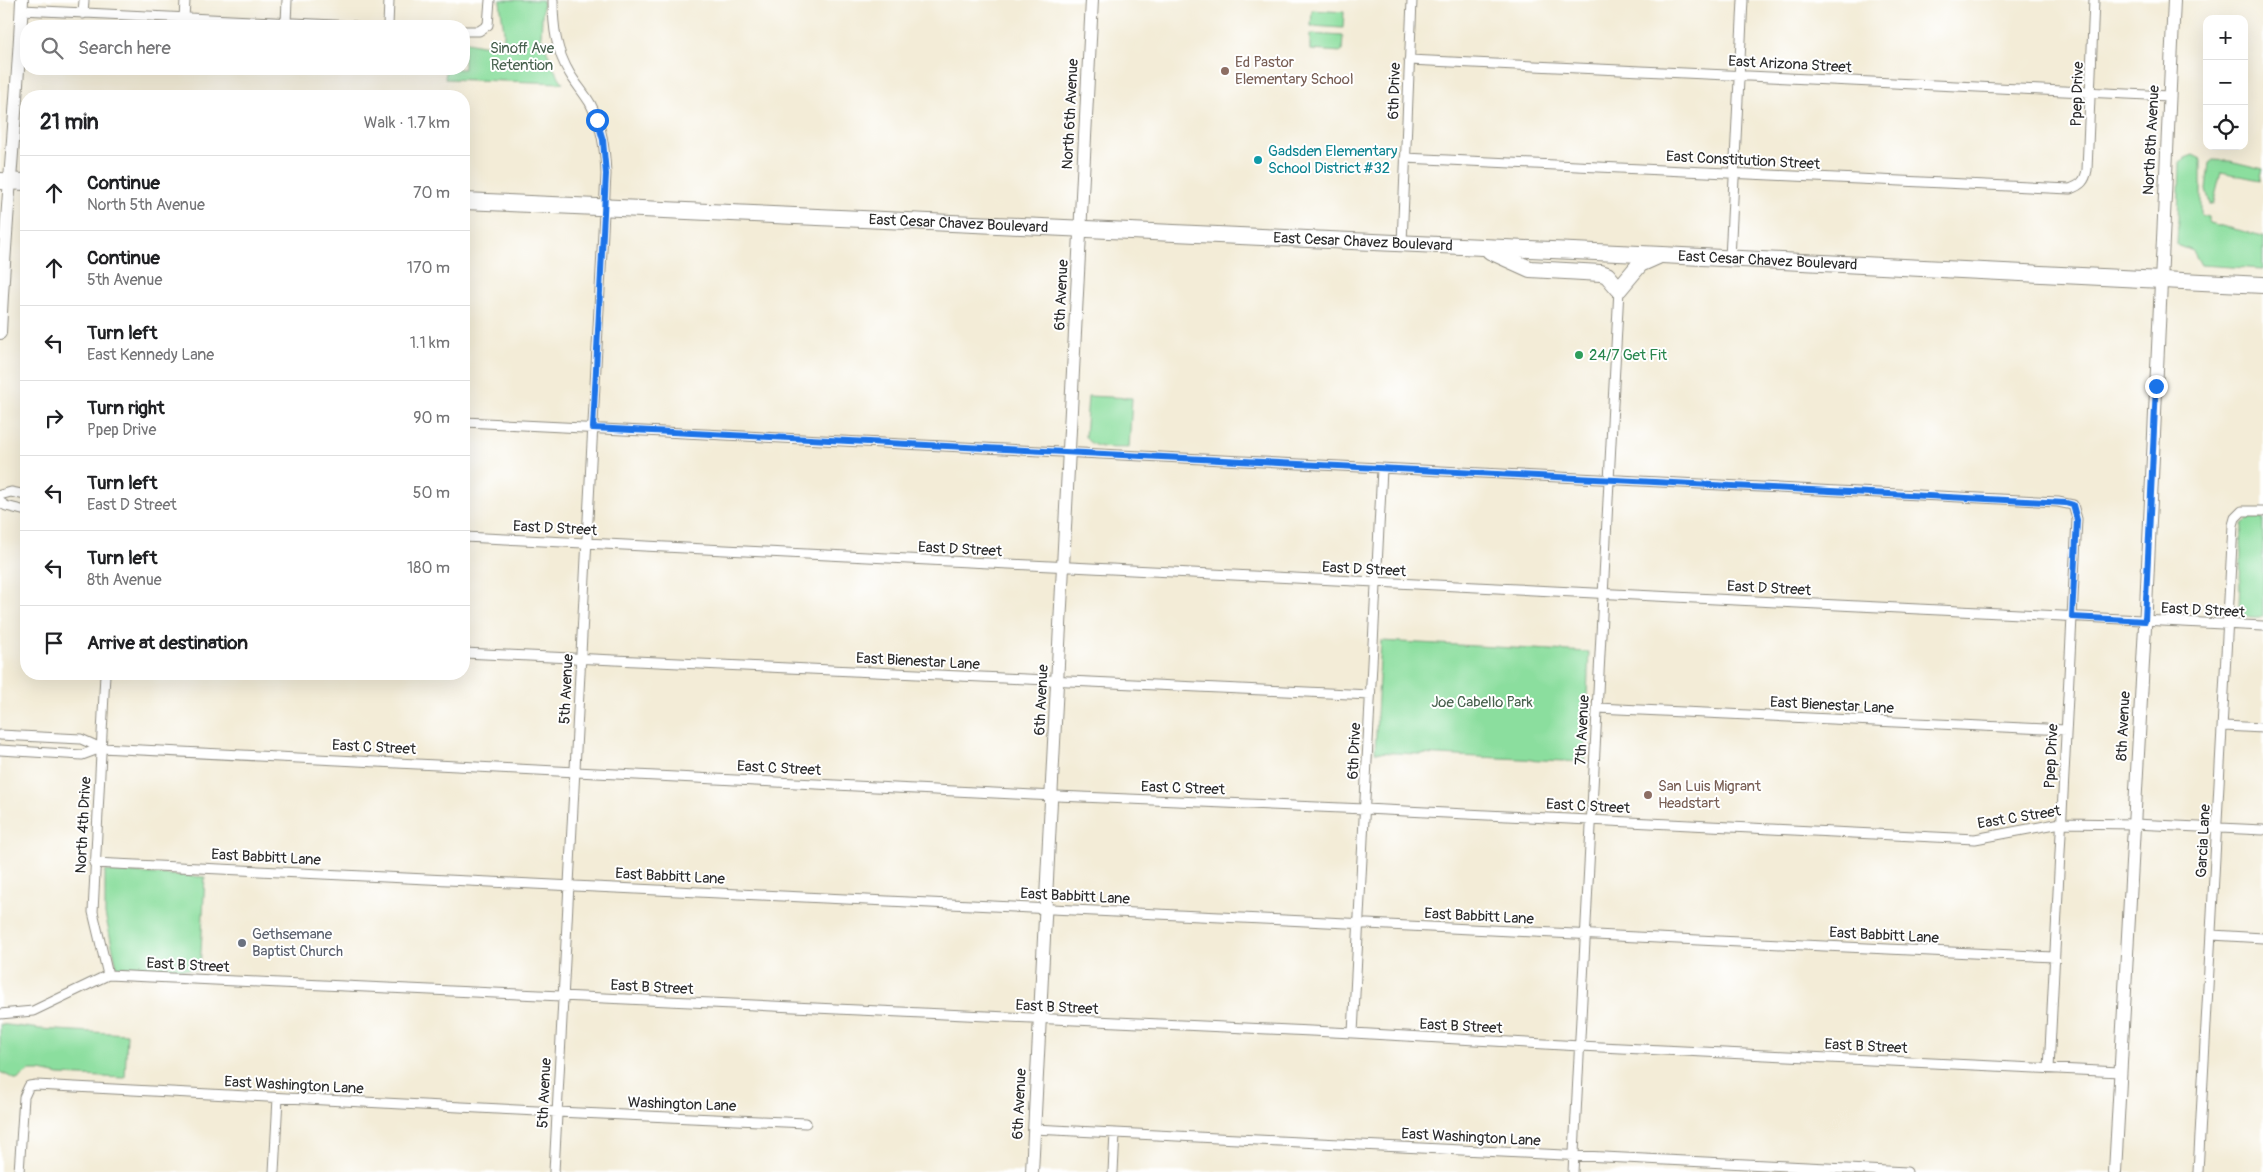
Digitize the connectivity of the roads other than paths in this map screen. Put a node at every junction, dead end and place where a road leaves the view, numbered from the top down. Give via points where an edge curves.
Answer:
1 (84, 0) edge
2 (185, 0) edge
3 (287, 0) edge
4 (389, 0) edge
5 (490, 0) edge
6 (554, 0) edge
7 (1092, 0) edge
8 (1412, 0) edge
9 (1742, 0) edge
10 (2094, 0) edge
11 (2174, 0) edge
12 (22, 5) edge
13 (83, 14) junction
14 (184, 19) junction
15 (22, 20) edge
16 (210, 20) edge
17 (286, 20) edge
18 (388, 20) edge
19 (470, 31) edge
20 (1410, 60) junction
21 (20, 65) edge
22 (1739, 76) junction
23 (2090, 92) junction
24 (2169, 96) junction
25 (1406, 158) junction
26 (1734, 174) junction
27 (4, 181) edge
28 (20, 182) edge
29 (2078, 186) joint
30 (470, 201) edge
31 (604, 207) junction
32 (1081, 229) junction
33 (1402, 243) junction
34 (1481, 247) junction
35 (1662, 255) junction
36 (1730, 258) junction
37 (1, 279) edge
38 (2161, 281) junction
39 (2263, 285) edge
40 (1619, 289) junction
41 (0, 333) edge
42 (470, 422) edge
43 (593, 428) junction
44 (1070, 453) junction
45 (1382, 469) junction
46 (1609, 480) junction
47 (20, 494) edge
48 (0, 495) edge
49 (0, 502) edge
50 (20, 510) edge
51 (2263, 511) edge
52 (470, 537) edge
53 (588, 544) junction
54 (1064, 568) junction
55 (1376, 583) junction
56 (1604, 594) junction
57 (2072, 617) junction
58 (2145, 621) junction
59 (2228, 624) junction
60 (2263, 626) edge
61 (470, 653) edge
62 (581, 659) junction
63 (105, 680) edge
64 (1058, 681) junction
65 (1370, 695) junction
66 (1597, 708) junction
67 (2224, 726) junction
68 (2263, 728) edge
69 (2066, 730) junction
70 (0, 735) edge
71 (101, 748) junction
72 (0, 750) edge
73 (575, 771) junction
74 (1052, 796) junction
75 (1365, 809) junction
76 (1591, 820) junction
77 (2061, 823) junction
78 (2134, 824) junction
79 (2218, 827) junction
80 (2263, 830) edge
81 (94, 862) junction
82 (569, 884) junction
83 (1046, 908) junction
84 (1359, 924) junction
85 (1586, 934) junction
86 (2212, 935) junction
87 (2263, 938) edge
88 (2054, 957) junction
89 (108, 975) junction
90 (563, 997) junction
91 (0, 1014) edge
92 (1040, 1020) junction
93 (1353, 1033) junction
94 (1580, 1046) junction
95 (2049, 1069) junction
96 (2120, 1072) junction
97 (278, 1098) junction
98 (557, 1112) junction
99 (806, 1123) dead end
100 (1034, 1129) junction
101 (1115, 1133) junction
102 (1574, 1156) junction
103 (19, 1172) edge
104 (274, 1172) edge
105 (554, 1172) edge
106 (1032, 1172) edge
107 (1113, 1172) edge
108 (1573, 1172) edge
109 (1906, 1172) edge
110 (2115, 1172) edge
111 (2198, 1172) edge

1 - 13 street
2 - 14 street
3 - 17 street
4 - 18 street
5 - 19 street via 489,22 479,31
6 - 31 street, 5th Avenue via 554,34 559,51 589,102 603,140
7 - 32 street, North 6th Avenue
8 - 20 street, 6th Drive
9 - 22 street
10 - 23 street, Ppep Drive
11 - 24 street, North 8th Avenue
12 - 13 street
12 - 15 street
13 - 14 street
14 - 16 street
20 - 22 street, East Arizona Street
20 - 25 street, 6th Drive
21 - 27 street
22 - 23 street, East Arizona Street
22 - 26 street
23 - 24 street, East Arizona Street
23 - 29 street, Ppep Drive via 2087,170 2085,180
24 - 38 street, North 8th Avenue
25 - 26 street, East Constitution Street
25 - 33 street, 6th Drive
26 - 29 street, East Constitution Street via 2064,189
26 - 36 street
27 - 28 highway
27 - 37 street
30 - 31 highway, East Cesar Chavez Boulevard
31 - 32 highway, East Cesar Chavez Boulevard
31 - 43 street, 5th Avenue
32 - 33 highway, East Cesar Chavez Boulevard
32 - 44 street, 6th Avenue
33 - 34 highway, East Cesar Chavez Boulevard
34 - 35 highway, East Cesar Chavez Boulevard
34 - 40 highway via 1530,269 1601,272
35 - 36 highway, East Cesar Chavez Boulevard
35 - 40 highway via 1640,264
36 - 38 highway, East Cesar Chavez Boulevard
37 - 41 street
38 - 39 highway, East Cesar Chavez Boulevard
38 - 58 street, 8th Avenue
40 - 46 street, 7th Avenue
42 - 43 street
43 - 44 street
43 - 53 street, 5th Avenue
44 - 45 street
44 - 54 street, 6th Avenue
45 - 46 street
45 - 55 street, 6th Drive
46 - 56 street, 7th Avenue
46 - 57 street, Ppep Drive via 2073,505 2077,520
47 - 48 street
49 - 50 street
51 - 59 street, Garcia Lane via 2238,513 2233,525
52 - 53 street, East D Street
53 - 54 street, East D Street
53 - 62 street, 5th Avenue
54 - 55 street, East D Street
54 - 64 street, 6th Avenue
55 - 56 street, East D Street
55 - 65 street, 6th Drive
56 - 57 street, East D Street
56 - 66 street, 7th Avenue
57 - 58 street, East D Street
57 - 69 street, Ppep Drive
58 - 59 street, East D Street
58 - 78 street, 8th Avenue
59 - 60 street, East D Street
59 - 67 street, Garcia Lane
61 - 62 street, East Bienestar Lane
62 - 64 street, East Bienestar Lane
62 - 73 street, 5th Avenue
63 - 71 street, North 4th Drive
64 - 65 street, East Bienestar Lane
64 - 74 street, 6th Avenue
65 - 75 street, 6th Drive
66 - 69 street, East Bienestar Lane
66 - 76 street, 7th Avenue
67 - 68 street
67 - 79 street, Garcia Lane
69 - 77 street, Ppep Drive
70 - 71 street, East C Street via 81,739
71 - 72 street, East C Street via 82,755
71 - 73 street, East C Street
71 - 81 street, North 4th Drive
73 - 74 street, East C Street
73 - 82 street, 5th Avenue
74 - 75 street, East C Street
74 - 83 street, 6th Avenue
75 - 76 street, East C Street
75 - 84 street, 6th Drive
76 - 77 street, East C Street via 1975,839
76 - 85 street, 7th Avenue
77 - 78 street, East C Street
77 - 88 street, Ppep Drive
78 - 79 street, East C Street
78 - 96 street, 8th Avenue
79 - 80 street, East C Street
79 - 86 street, Garcia Lane
81 - 82 street, East Babbitt Lane
81 - 89 street, North 4th Drive via 93,918
82 - 83 street, East Babbitt Lane
82 - 90 street, 5th Avenue
83 - 84 street, East Babbitt Lane
83 - 92 street, 6th Avenue
84 - 85 street, East Babbitt Lane
84 - 93 street, 6th Drive
85 - 88 street, East Babbitt Lane
85 - 94 street, 7th Avenue
86 - 87 street
86 - 111 street, Garcia Lane
88 - 95 street, Ppep Drive
89 - 90 street, East B Street
89 - 91 street, East B Street via 33,1011
90 - 92 street, East B Street
90 - 98 street, 5th Avenue
92 - 93 street, East B Street
92 - 100 street, 6th Avenue
93 - 94 street, East B Street
94 - 95 street, East B Street
94 - 102 street, 7th Avenue
95 - 96 street, East B Street
96 - 110 street, 8th Avenue
97 - 98 street, East Washington Lane
97 - 103 street, East Washington Lane via 29,1086 24,1097
97 - 104 street
98 - 99 street, Washington Lane
98 - 105 street, 5th Avenue
100 - 101 street, East Washington Lane
100 - 106 street, 6th Avenue
101 - 102 street, East Washington Lane
101 - 107 street
102 - 108 street, 7th Avenue
102 - 109 street, East Washington Lane

